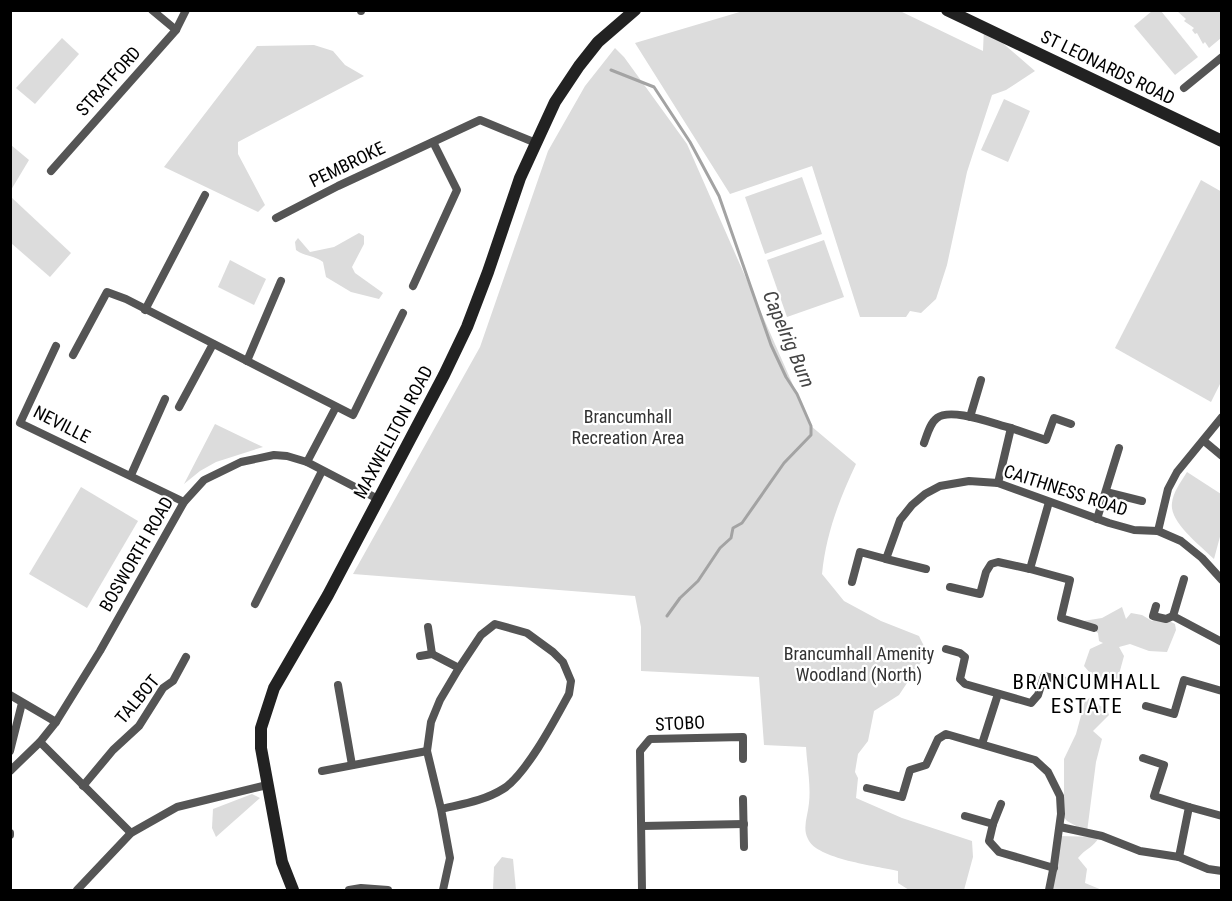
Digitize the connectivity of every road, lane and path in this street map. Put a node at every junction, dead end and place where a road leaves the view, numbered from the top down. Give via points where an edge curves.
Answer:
1 (152, 10) edge
2 (186, 10) edge
3 (635, 10) edge
4 (947, 10) edge
5 (176, 30) junction
6 (1221, 57) edge
7 (1184, 88) dead end
8 (1221, 141) edge
9 (433, 142) junction
10 (536, 143) junction
11 (51, 171) dead end
12 (205, 195) dead end
13 (276, 218) dead end
14 (281, 281) dead end
15 (413, 286) dead end
16 (145, 310) junction
17 (403, 313) dead end
18 (213, 344) junction
19 (56, 346) dead end
20 (73, 355) dead end
21 (247, 361) junction
22 (981, 380) dead end
23 (165, 399) dead end
24 (179, 407) dead end
25 (336, 407) junction
26 (970, 417) junction
27 (1221, 417) edge
28 (1071, 424) dead end
29 (1011, 428) junction
30 (1204, 441) junction
31 (924, 443) dead end
32 (1119, 448) dead end
33 (1221, 456) edge
34 (307, 462) junction
35 (322, 471) junction
36 (131, 475) junction
37 (998, 483) junction
38 (1106, 492) junction
39 (378, 499) junction
40 (1142, 501) dead end
41 (184, 502) junction
42 (1049, 502) junction
43 (1097, 519) junction
44 (1158, 531) junction
45 (886, 559) junction
46 (926, 569) dead end
47 (1030, 569) junction
48 (1220, 574) edge
49 (1184, 579) dead end
50 (852, 582) dead end
51 (950, 587) dead end
52 (255, 604) dead end
53 (1156, 606) dead end
54 (1173, 616) junction
55 (428, 627) dead end
56 (1094, 628) dead end
57 (1221, 642) edge
58 (946, 648) dead end
59 (432, 654) junction
60 (420, 656) dead end
61 (186, 657) dead end
62 (459, 668) junction
63 (1065, 681) dead end
64 (338, 685) dead end
65 (1221, 691) edge
66 (998, 694) junction
67 (10, 695) edge
68 (22, 703) junction
69 (1146, 706) dead end
70 (56, 722) junction
71 (40, 742) junction
72 (982, 744) junction
73 (10, 750) edge
74 (427, 751) junction
75 (1143, 758) dead end
76 (742, 759) dead end
77 (352, 765) junction
78 (10, 771) edge
79 (322, 771) dead end
80 (267, 785) junction
81 (83, 786) junction
82 (867, 788) dead end
83 (743, 799) dead end
84 (1002, 804) dead end
85 (1189, 807) junction
86 (441, 809) junction
87 (965, 816) dead end
88 (1221, 816) edge
89 (744, 824) junction
90 (993, 824) junction
91 (642, 826) junction
92 (1060, 827) junction
93 (131, 833) junction
94 (744, 847) dead end
95 (1179, 857) junction
96 (1054, 868) junction
97 (1221, 872) edge
98 (77, 891) edge
99 (293, 891) edge
100 (349, 891) edge
101 (388, 891) edge
102 (443, 891) edge
103 (642, 891) edge
104 (1049, 891) edge

1 - 5 street
2 - 5 street, STRATFORD
3 - 10 street, MAXWELLTON ROAD via 598,42 579,66 555,102
4 - 8 street, ST LEONARDS ROAD
5 - 11 street, STRATFORD
6 - 7 street
9 - 10 street, PEMBROKE via 480,120
9 - 13 street, PEMBROKE
9 - 15 street via 457,190
10 - 39 street, MAXWELLTON ROAD via 466,329
12 - 16 street
14 - 21 street
16 - 18 street
16 - 20 street via 107,292
17 - 25 street via 353,415
18 - 21 street
18 - 24 street
19 - 36 street, NEVILLE via 20,423
21 - 25 street
22 - 26 street
23 - 36 street
25 - 34 street
26 - 29 street
26 - 31 street via 938,417
27 - 30 street
28 - 29 street via 1054,418 1046,440
29 - 37 street
30 - 33 street
30 - 44 street via 1168,489
32 - 38 street
34 - 35 street, BOSWORTH ROAD
34 - 41 street, BOSWORTH ROAD via 274,455 241,462 204,480
35 - 39 street, BOSWORTH ROAD
35 - 52 street
36 - 41 street, NEVILLE
37 - 42 street, CAITHNESS ROAD
37 - 45 street, CAITHNESS ROAD via 969,481 940,486 925,494 900,520
38 - 40 street
38 - 43 street
39 - 80 street, MAXWELLTON ROAD via 274,688 261,728
41 - 70 street, BOSWORTH ROAD
42 - 43 street, CAITHNESS ROAD
42 - 47 street
43 - 44 street, CAITHNESS ROAD via 1134,530
44 - 48 street, CAITHNESS ROAD via 1181,541
45 - 46 street
45 - 50 street via 860,552
47 - 51 street via 998,562 986,572 980,594
47 - 56 street via 1070,580 1061,618
49 - 54 street
53 - 54 street via 1153,616
54 - 57 street
55 - 59 street
58 - 66 street via 964,657 962,682
59 - 60 street
59 - 62 street
61 - 81 street, TALBOT via 139,726
62 - 74 street via 431,722
62 - 86 street via 481,635 495,624 527,633 553,652 563,662 571,681 569,694 555,720 527,764 505,788 481,800
63 - 66 street via 1044,676 1031,703
64 - 77 street
65 - 69 street via 1184,680 1174,714
66 - 72 street
67 - 68 street
68 - 70 street
68 - 73 street
70 - 71 street, BOSWORTH ROAD
71 - 78 street, BOSWORTH ROAD
71 - 81 street
72 - 82 street via 946,734 938,739 927,765 910,770 902,797
72 - 92 street via 1035,760 1048,772 1060,796
74 - 77 street
74 - 86 street
75 - 85 street via 1164,765 1154,796
76 - 91 street, STOBO via 743,737 650,739 639,751
77 - 79 street
80 - 93 street via 177,807
80 - 99 street, MAXWELLTON ROAD via 282,862
81 - 93 street
83 - 89 street
84 - 90 street
85 - 88 street
85 - 95 street
86 - 102 street via 450,858
87 - 90 street
89 - 91 street
89 - 94 street
90 - 96 street via 989,842 999,852
91 - 103 street, STOBO
92 - 95 street via 1102,836 1140,851
92 - 96 street
93 - 98 street
95 - 97 street
96 - 104 street
100 - 101 street

